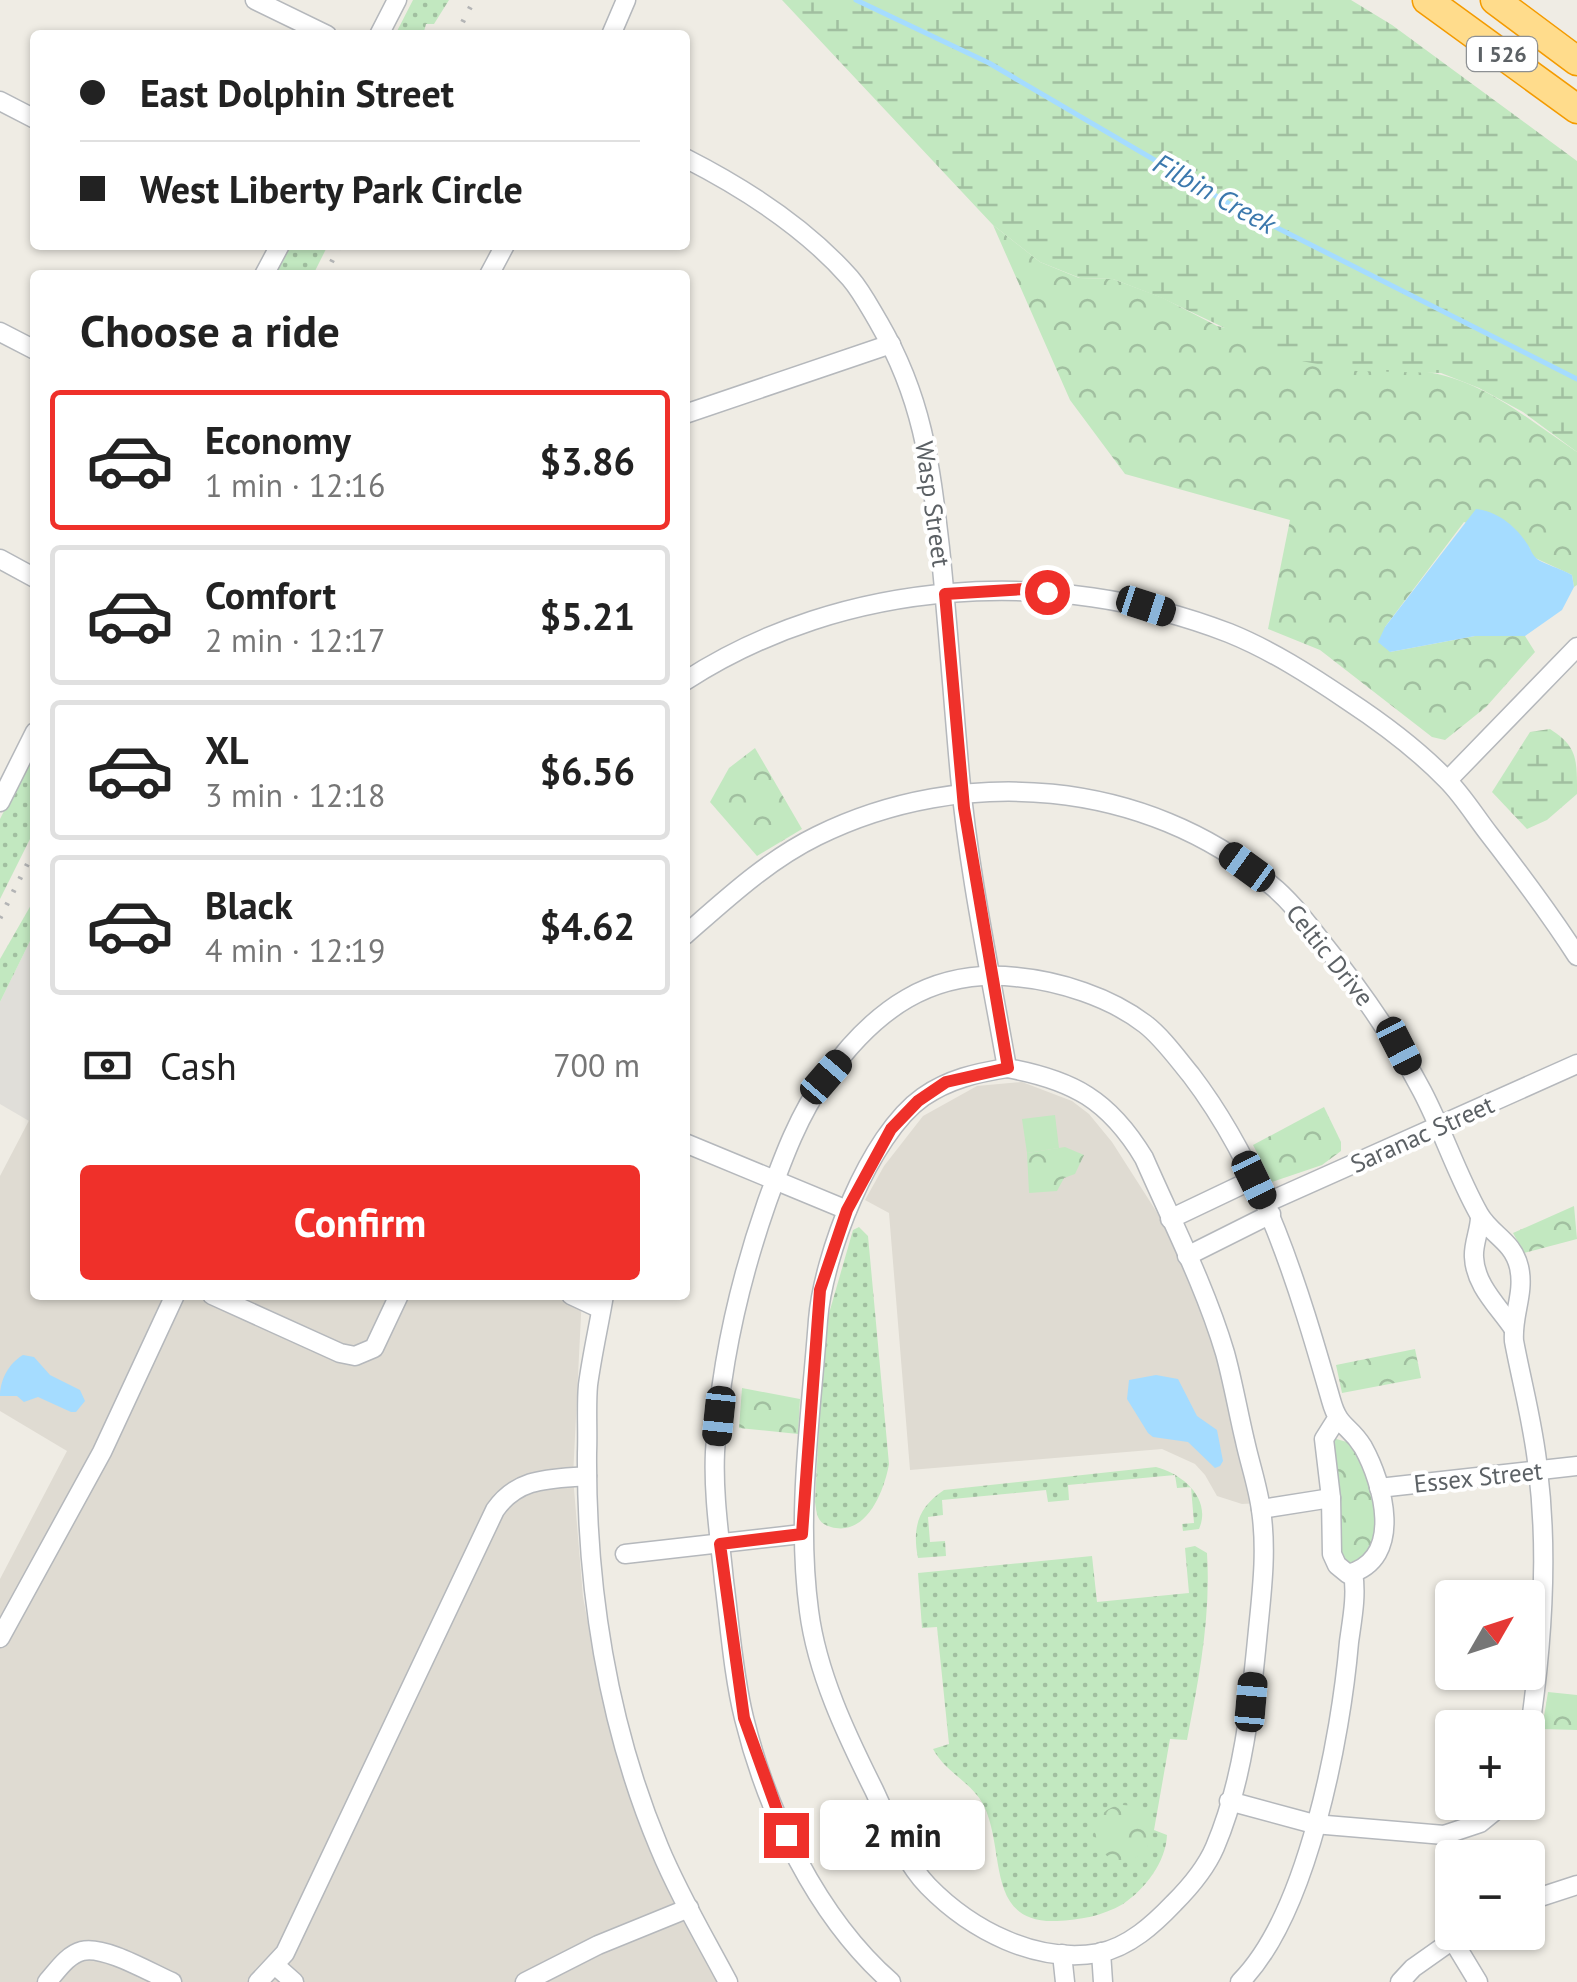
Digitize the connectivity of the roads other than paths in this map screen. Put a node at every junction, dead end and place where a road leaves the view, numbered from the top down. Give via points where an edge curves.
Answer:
1 (255, 0) edge
2 (397, 0) edge
3 (626, 0) edge
4 (1427, 0) edge
5 (1495, 0) edge
6 (317, 30) edge
7 (381, 30) edge
8 (613, 30) edge
9 (1577, 60) edge
10 (0, 101) edge
11 (1577, 108) edge
12 (30, 116) edge
13 (690, 161) edge
14 (0, 332) edge
15 (891, 344) junction
16 (30, 347) edge
17 (690, 412) edge
18 (0, 559) edge
19 (30, 575) edge
20 (945, 594) junction
21 (1577, 647) edge
22 (690, 678) edge
23 (30, 741) edge
24 (1448, 780) junction
25 (3, 790) edge
26 (962, 794) junction
27 (690, 932) edge
28 (1577, 956) edge
29 (990, 974) junction
30 (1577, 1064) edge
31 (1008, 1068) junction
32 (1441, 1125) junction
33 (690, 1145) edge
34 (1254, 1180) junction
35 (774, 1182) junction
36 (1268, 1208) junction
37 (847, 1210) junction
38 (1480, 1217) junction
39 (1170, 1218) junction
40 (1187, 1256) junction
41 (172, 1300) edge
42 (223, 1300) edge
43 (398, 1300) edge
44 (602, 1302) edge
45 (1513, 1328) junction
46 (1336, 1420) junction
47 (1577, 1466) edge
48 (1538, 1470) junction
49 (587, 1476) junction
50 (1379, 1488) junction
51 (1331, 1498) junction
52 (1261, 1509) junction
53 (802, 1534) junction
54 (720, 1544) junction
55 (625, 1554) dead end
56 (1354, 1573) junction
57 (0, 1638) edge
58 (1531, 1710) edge
59 (1230, 1801) junction
60 (1484, 1820) edge
61 (1314, 1824) junction
62 (1577, 1885) edge
63 (1545, 1895) edge
64 (688, 1908) junction
65 (1439, 1950) edge
66 (1464, 1950) edge
67 (1101, 1952) junction
68 (1062, 1954) junction
69 (276, 1966) junction
70 (47, 1982) edge
71 (172, 1982) edge
72 (258, 1982) edge
73 (294, 1982) edge
74 (525, 1982) edge
75 (728, 1982) edge
76 (891, 1982) edge
77 (1065, 1982) edge
78 (1104, 1982) edge
79 (1240, 1982) edge
80 (1400, 1982) edge
81 (1478, 1982) edge

1 - 6 street
2 - 7 street
3 - 8 street
4 - 11 highway, I 526
5 - 9 highway, I 526
10 - 12 street
13 - 15 street, Wasp Street via 808,239 859,290
14 - 16 street
15 - 17 street
15 - 20 street, Wasp Street via 914,395 929,455
18 - 19 street
20 - 22 street via 832,612
20 - 24 street via 1069,594 1146,606 1230,634 1362,710
20 - 26 street, Wasp Street
21 - 24 street
23 - 25 street
24 - 28 street
26 - 27 street, Celtic Drive via 911,800 816,836
26 - 29 street, Wasp Street
26 - 32 street, Celtic Drive via 1104,801 1158,816 1220,847 1273,886 1369,1000
29 - 31 street, Wasp Street
29 - 34 street via 1100,998 1145,1024 1214,1106
29 - 35 street via 932,984 884,1012 826,1077
30 - 32 street, Saranac Street
31 - 37 street via 946,1082 918,1101 891,1129
31 - 39 street via 1062,1082 1098,1101 1131,1136
32 - 36 street, Saranac Street
32 - 38 street, Celtic Drive
33 - 35 street
34 - 36 street
34 - 39 street
35 - 37 street
35 - 54 street via 730,1331 715,1454
36 - 40 street, Saranac Street
36 - 46 street via 1298,1282
37 - 53 street via 820,1290
38 - 45 street, Celtic Drive via 1476,1270
38 - 45 street, Celtic Drive via 1510,1244 1518,1262 1521,1298
39 - 40 street
40 - 52 street via 1224,1352
41 - 57 street via 102,1452
42 - 43 street via 355,1356 374,1348
44 - 49 street via 588,1387
45 - 48 street, Celtic Drive
46 - 50 street via 1359,1441
46 - 51 street via 1324,1438
47 - 48 street, Essex Street
48 - 50 street, Essex Street
48 - 58 street, Celtic Drive via 1542,1609
49 - 64 street via 590,1558 618,1723
49 - 69 street via 521,1485 495,1510
50 - 56 street via 1384,1540
51 - 52 street
51 - 56 street via 1332,1554 1337,1565
52 - 59 street via 1264,1560 1251,1702
53 - 54 street
53 - 68 street via 809,1616 824,1669 844,1730 902,1848 924,1882 985,1931 1017,1946
54 - 55 street
54 - 76 street via 744,1718 768,1790 836,1920
56 - 61 street via 1338,1732
59 - 61 street
59 - 67 street via 1196,1880 1154,1924
60 - 61 street via 1444,1834
61 - 79 street via 1284,1914
62 - 63 street
64 - 74 street
64 - 75 street
65 - 80 street
66 - 81 street
67 - 68 street
67 - 78 street
68 - 77 street
69 - 72 street
69 - 73 street
70 - 71 street via 74,1954 95,1950

